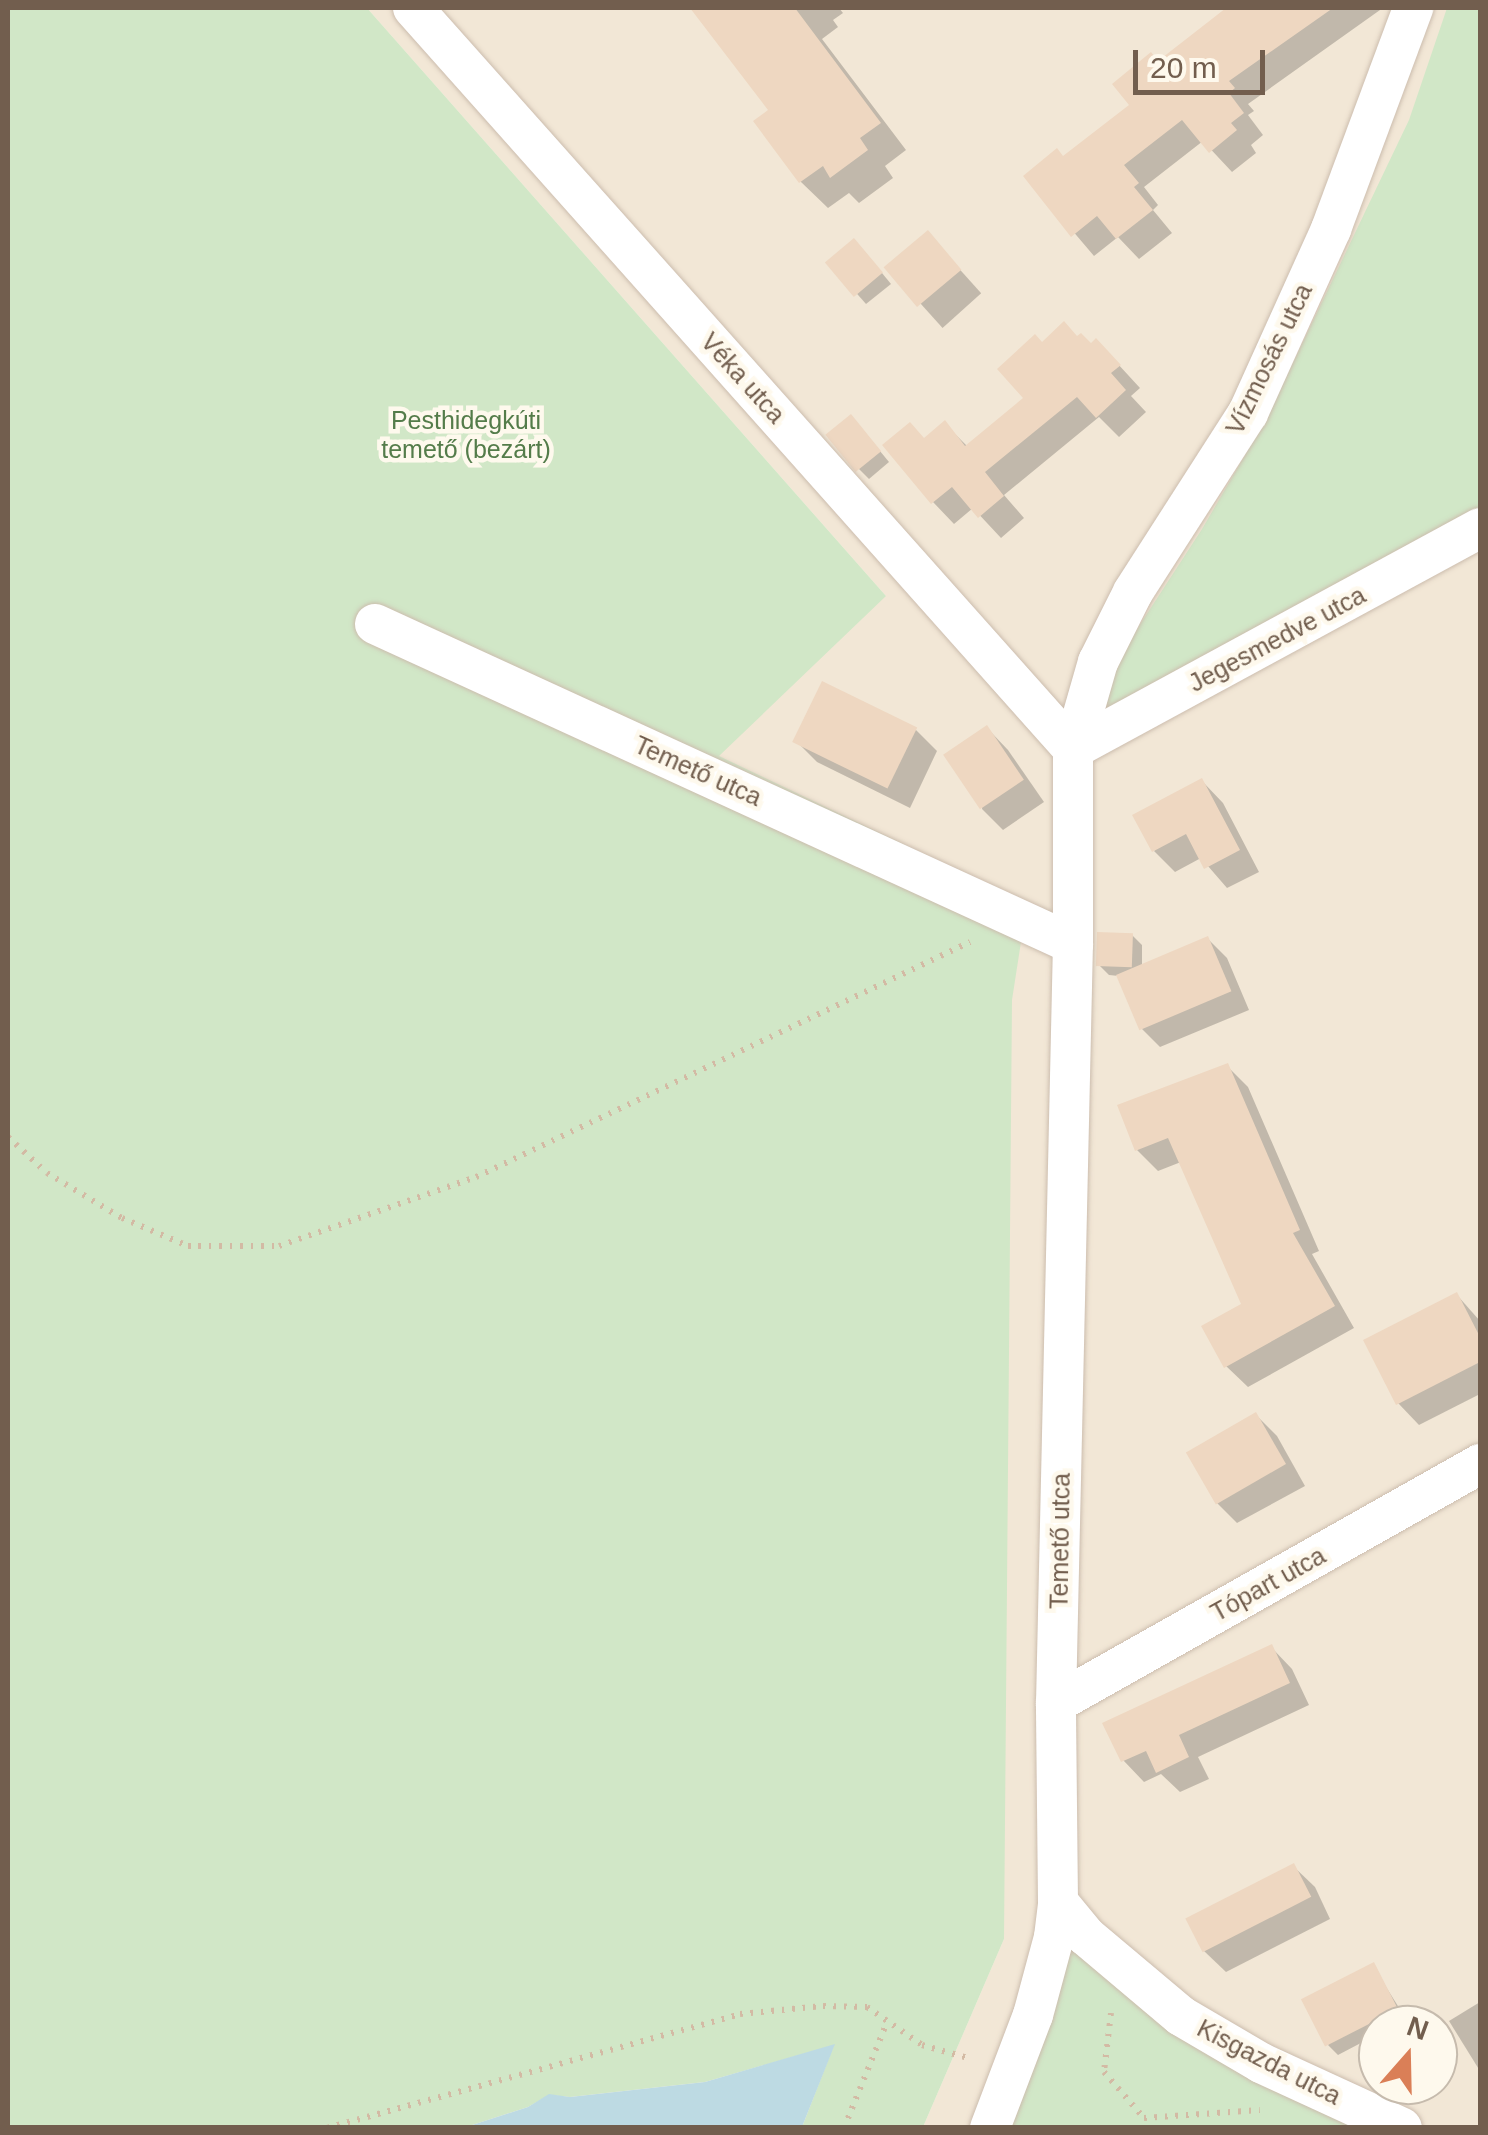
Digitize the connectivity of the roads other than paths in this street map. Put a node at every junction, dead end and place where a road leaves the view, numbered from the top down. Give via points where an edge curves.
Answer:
1 (413, 8) edge
2 (1413, 8) edge
3 (1480, 528) edge
4 (375, 624) dead end
5 (1073, 749) junction
6 (1073, 944) junction
7 (1480, 1464) edge
8 (1056, 1703) junction
9 (1058, 1902) junction
10 (990, 2128) edge
11 (1402, 2128) edge

1 - 5 street, Véka utca
2 - 5 street, Vízmosás utca via 1331,228 1248,413 1133,592 1098,662
3 - 5 street, Jegesmedve utca
4 - 6 street, Temető utca
5 - 6 street, Temető utca
6 - 8 street, Temető utca
7 - 8 street, Tópart utca
8 - 9 street, Temető utca
9 - 10 street, Temető utca via 1014,2071
9 - 11 street, Kisgazda utca via 1086,1936 1181,2016 1260,2063

